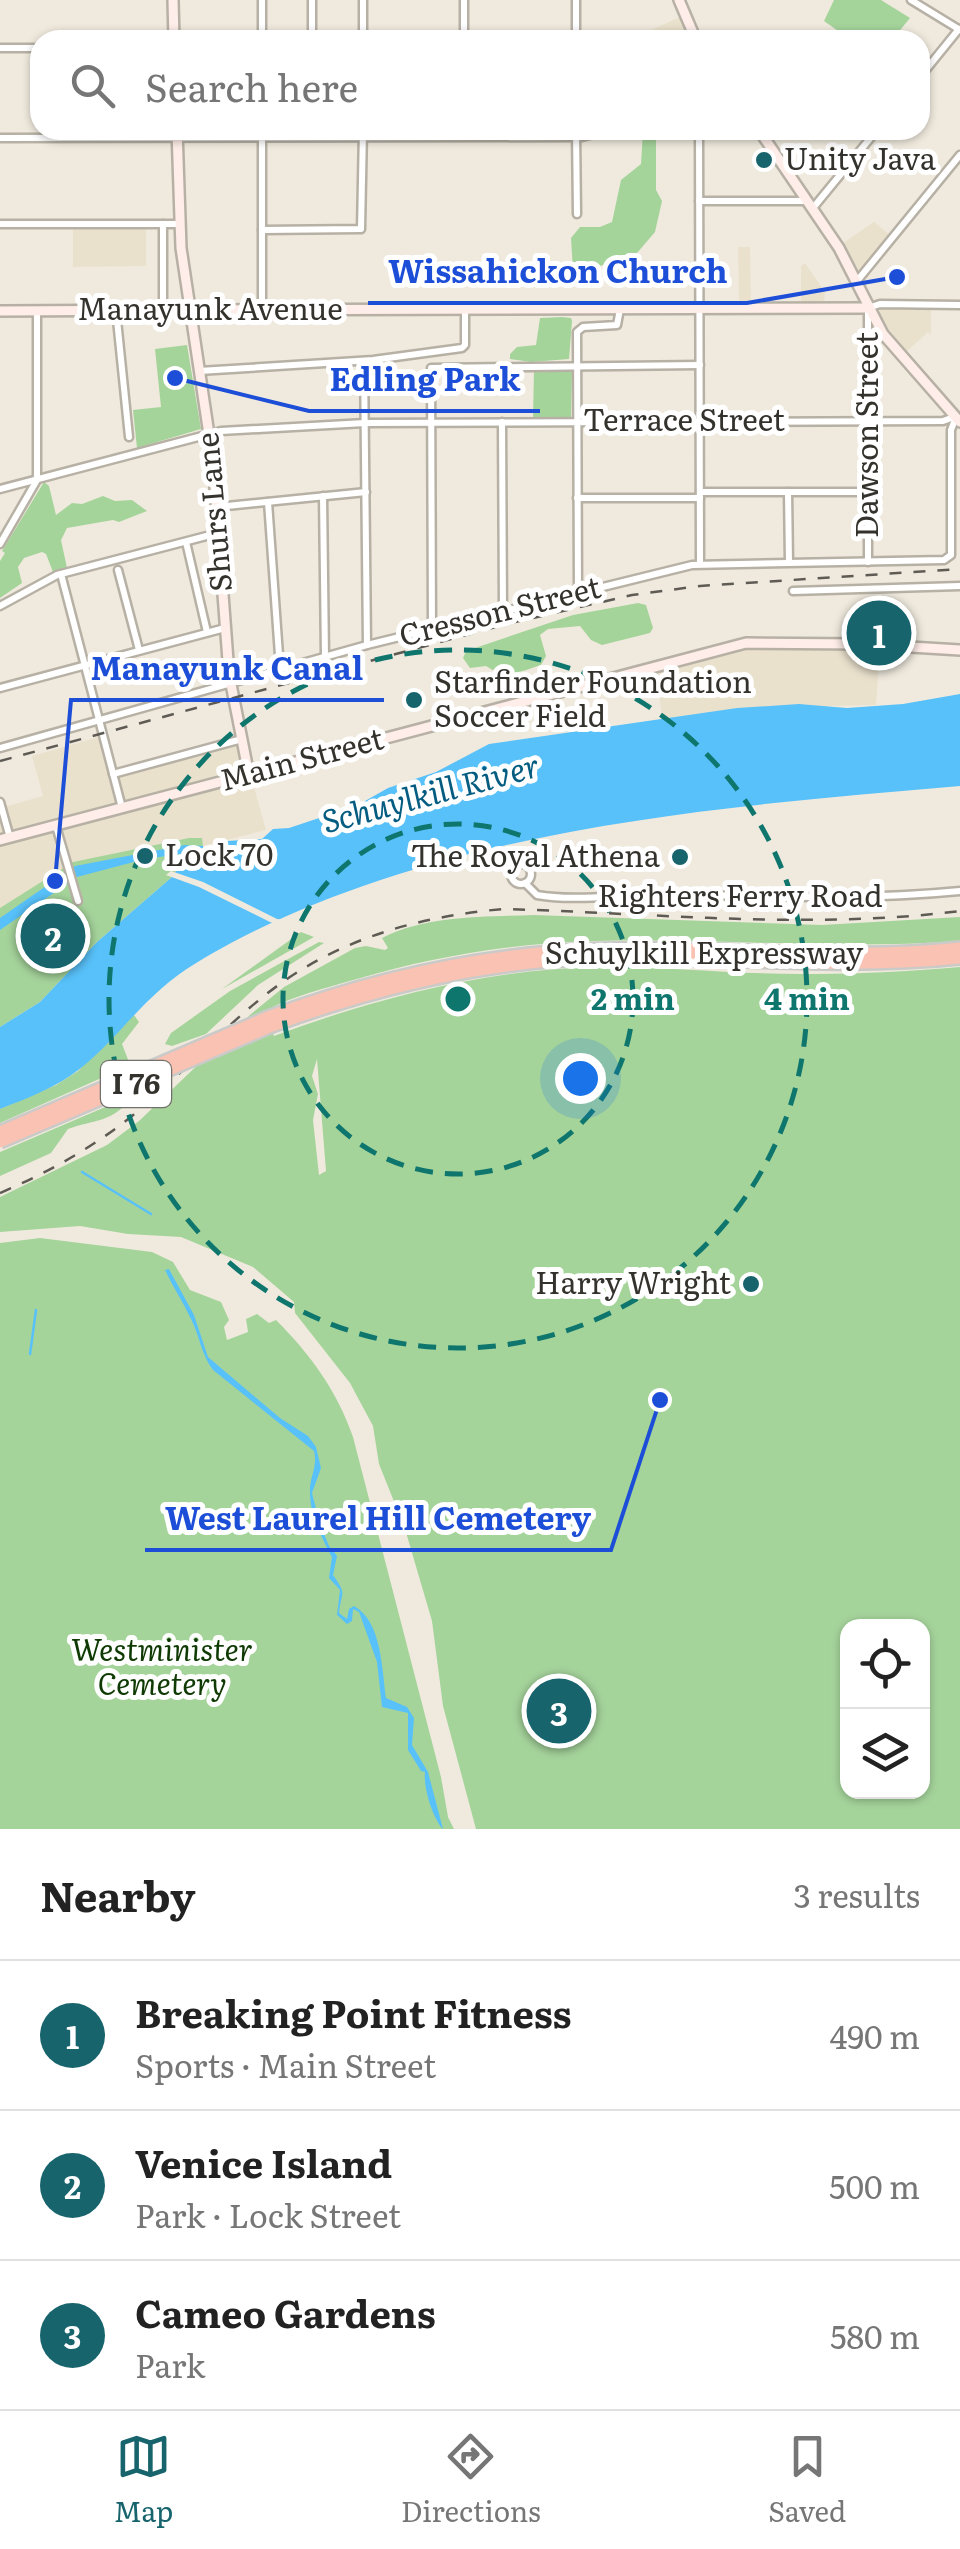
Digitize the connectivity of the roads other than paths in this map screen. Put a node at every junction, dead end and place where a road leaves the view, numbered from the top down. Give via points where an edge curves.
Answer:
1 (173, 0) edge
2 (262, 0) edge
3 (312, 0) edge
4 (363, 0) edge
5 (464, 0) edge
6 (576, 0) edge
7 (679, 0) edge
8 (910, 0) edge
9 (929, 0) edge
10 (925, 9) junction
11 (174, 30) edge
12 (262, 30) edge
13 (312, 30) edge
14 (363, 30) edge
15 (464, 30) edge
16 (576, 30) edge
17 (692, 30) edge
18 (959, 30) edge
19 (0, 48) edge
20 (30, 48) edge
21 (930, 65) edge
22 (30, 137) edge
23 (0, 138) edge
24 (177, 140) edge
25 (262, 140) edge
26 (363, 140) edge
27 (576, 140) edge
28 (699, 140) edge
29 (765, 140) edge
30 (867, 140) edge
31 (960, 156) edge
32 (699, 201) junction
33 (810, 204) junction
34 (577, 214) dead end
35 (0, 224) edge
36 (163, 224) junction
37 (180, 224) junction
38 (262, 230) junction
39 (857, 281) junction
40 (960, 305) edge
41 (699, 308) junction
42 (868, 308) junction
43 (465, 309) junction
44 (620, 309) junction
45 (0, 310) edge
46 (37, 310) junction
47 (116, 310) junction
48 (164, 310) junction
49 (262, 310) junction
50 (364, 361) junction
51 (700, 365) junction
52 (577, 366) junction
53 (200, 371) junction
54 (958, 419) edge
55 (868, 420) junction
56 (700, 421) junction
57 (430, 422) junction
58 (502, 422) junction
59 (577, 422) junction
60 (365, 423) junction
61 (209, 434) junction
62 (129, 437) dead end
63 (37, 480) junction
64 (0, 490) edge
65 (366, 492) junction
66 (788, 492) junction
67 (868, 492) junction
68 (700, 495) junction
69 (322, 496) junction
70 (578, 498) junction
71 (268, 502) junction
72 (216, 507) junction
73 (218, 533) junction
74 (186, 542) junction
75 (0, 544) edge
76 (789, 562) junction
77 (868, 562) junction
78 (700, 564) junction
79 (118, 570) dead end
80 (60, 574) junction
81 (960, 586) edge
82 (793, 591) dead end
83 (578, 593) junction
84 (0, 606) edge
85 (503, 612) junction
86 (226, 628) junction
87 (432, 630) junction
88 (206, 632) junction
89 (367, 646) junction
90 (139, 650) junction
91 (960, 650) edge
92 (324, 657) junction
93 (84, 664) junction
94 (280, 669) junction
95 (230, 684) junction
96 (0, 688) edge
97 (99, 720) junction
98 (242, 739) junction
99 (0, 748) edge
100 (114, 774) junction
101 (249, 774) junction
102 (0, 802) edge
103 (122, 808) junction
104 (56, 826) junction
105 (5, 839) edge
106 (526, 883) dead end
107 (960, 891) edge
108 (78, 900) dead end
109 (960, 948) edge
110 (960, 958) edge
111 (270, 1022) junction
112 (0, 1132) edge
113 (0, 1142) edge

1 - 11 street
2 - 12 street
3 - 13 street
4 - 14 street
5 - 15 street
6 - 16 street
7 - 17 street
8 - 10 street
9 - 10 street
10 - 18 street
18 - 21 street
19 - 20 street
22 - 23 street
24 - 37 street, Shurs Lane
25 - 38 street
26 - 38 street via 361,229
27 - 34 street
28 - 32 street
29 - 33 street
30 - 33 street
31 - 39 street
32 - 33 street
32 - 41 street
33 - 39 street
35 - 36 street
36 - 37 street
36 - 48 street
37 - 53 street, Shurs Lane
38 - 49 street
39 - 42 street
40 - 42 street, Manayunk Avenue
41 - 42 street, Manayunk Avenue
41 - 44 street, Manayunk Avenue
41 - 51 street
42 - 54 street via 890,344
42 - 55 street, Dawson Street
43 - 44 street, Manayunk Avenue
43 - 49 street, Manayunk Avenue
43 - 50 street via 464,347
44 - 52 street via 617,325 578,329
45 - 46 street, Manayunk Avenue
46 - 47 street, Manayunk Avenue
46 - 63 street
47 - 48 street, Manayunk Avenue
47 - 62 street
48 - 49 street, Manayunk Avenue, bridge
50 - 53 street
50 - 60 street
51 - 52 street
51 - 56 street
52 - 57 street via 432,368
52 - 59 street
53 - 61 street, Shurs Lane
54 - 55 street, Terrace Street
54 - 77 street, Cresson Street via 951,437 951,556
55 - 56 street, Terrace Street
55 - 67 street, Dawson Street
56 - 59 street, Terrace Street
56 - 68 street
57 - 58 street, Terrace Street
57 - 60 street, Terrace Street
57 - 87 street
58 - 59 street, Terrace Street
58 - 85 street
59 - 70 street
60 - 61 street, Terrace Street
60 - 65 street
61 - 63 street, Terrace Street
61 - 72 street, Shurs Lane
63 - 64 street, Terrace Street
63 - 75 street
65 - 69 street
65 - 89 street
66 - 67 street
66 - 68 street
66 - 76 street
67 - 77 street, Dawson Street
68 - 70 street
68 - 78 street
69 - 71 street
69 - 92 street
70 - 83 street
71 - 72 street
71 - 94 street
72 - 73 street, Shurs Lane
73 - 74 street
73 - 86 street, Shurs Lane
74 - 80 street
74 - 88 street
76 - 77 street, Cresson Street
76 - 78 street, Cresson Street
78 - 83 street, Cresson Street
79 - 90 street
80 - 84 street
80 - 93 street
81 - 82 street
83 - 85 street, Cresson Street
85 - 87 street, Cresson Street
86 - 88 street
86 - 95 street, Shurs Lane
87 - 89 street, Cresson Street
88 - 90 street
89 - 92 street, Cresson Street
90 - 93 street
91 - 101 street, Main Street via 746,644
92 - 94 street, Cresson Street
93 - 96 street
93 - 97 street
94 - 95 street, Cresson Street
95 - 97 street, Cresson Street
95 - 98 street, Shurs Lane
97 - 99 street, Cresson Street
97 - 100 street
98 - 100 street
98 - 101 street, Shurs Lane
100 - 103 street
101 - 103 street, Main Street
102 - 105 street
103 - 104 street, Main Street
104 - 105 street, Main Street
104 - 108 street
106 - 107 street, Righters Ferry Road via 537,895 571,897 866,898
109 - 111 highway, Schuylkill Expressway / I 76 via 532,953 350,989
110 - 111 highway, Schuylkill Expressway / I 76 via 864,964 541,962 396,986
111 - 112 highway, Schuylkill Expressway / I 76, bridge
111 - 113 highway, Schuylkill Expressway / I 76, bridge

